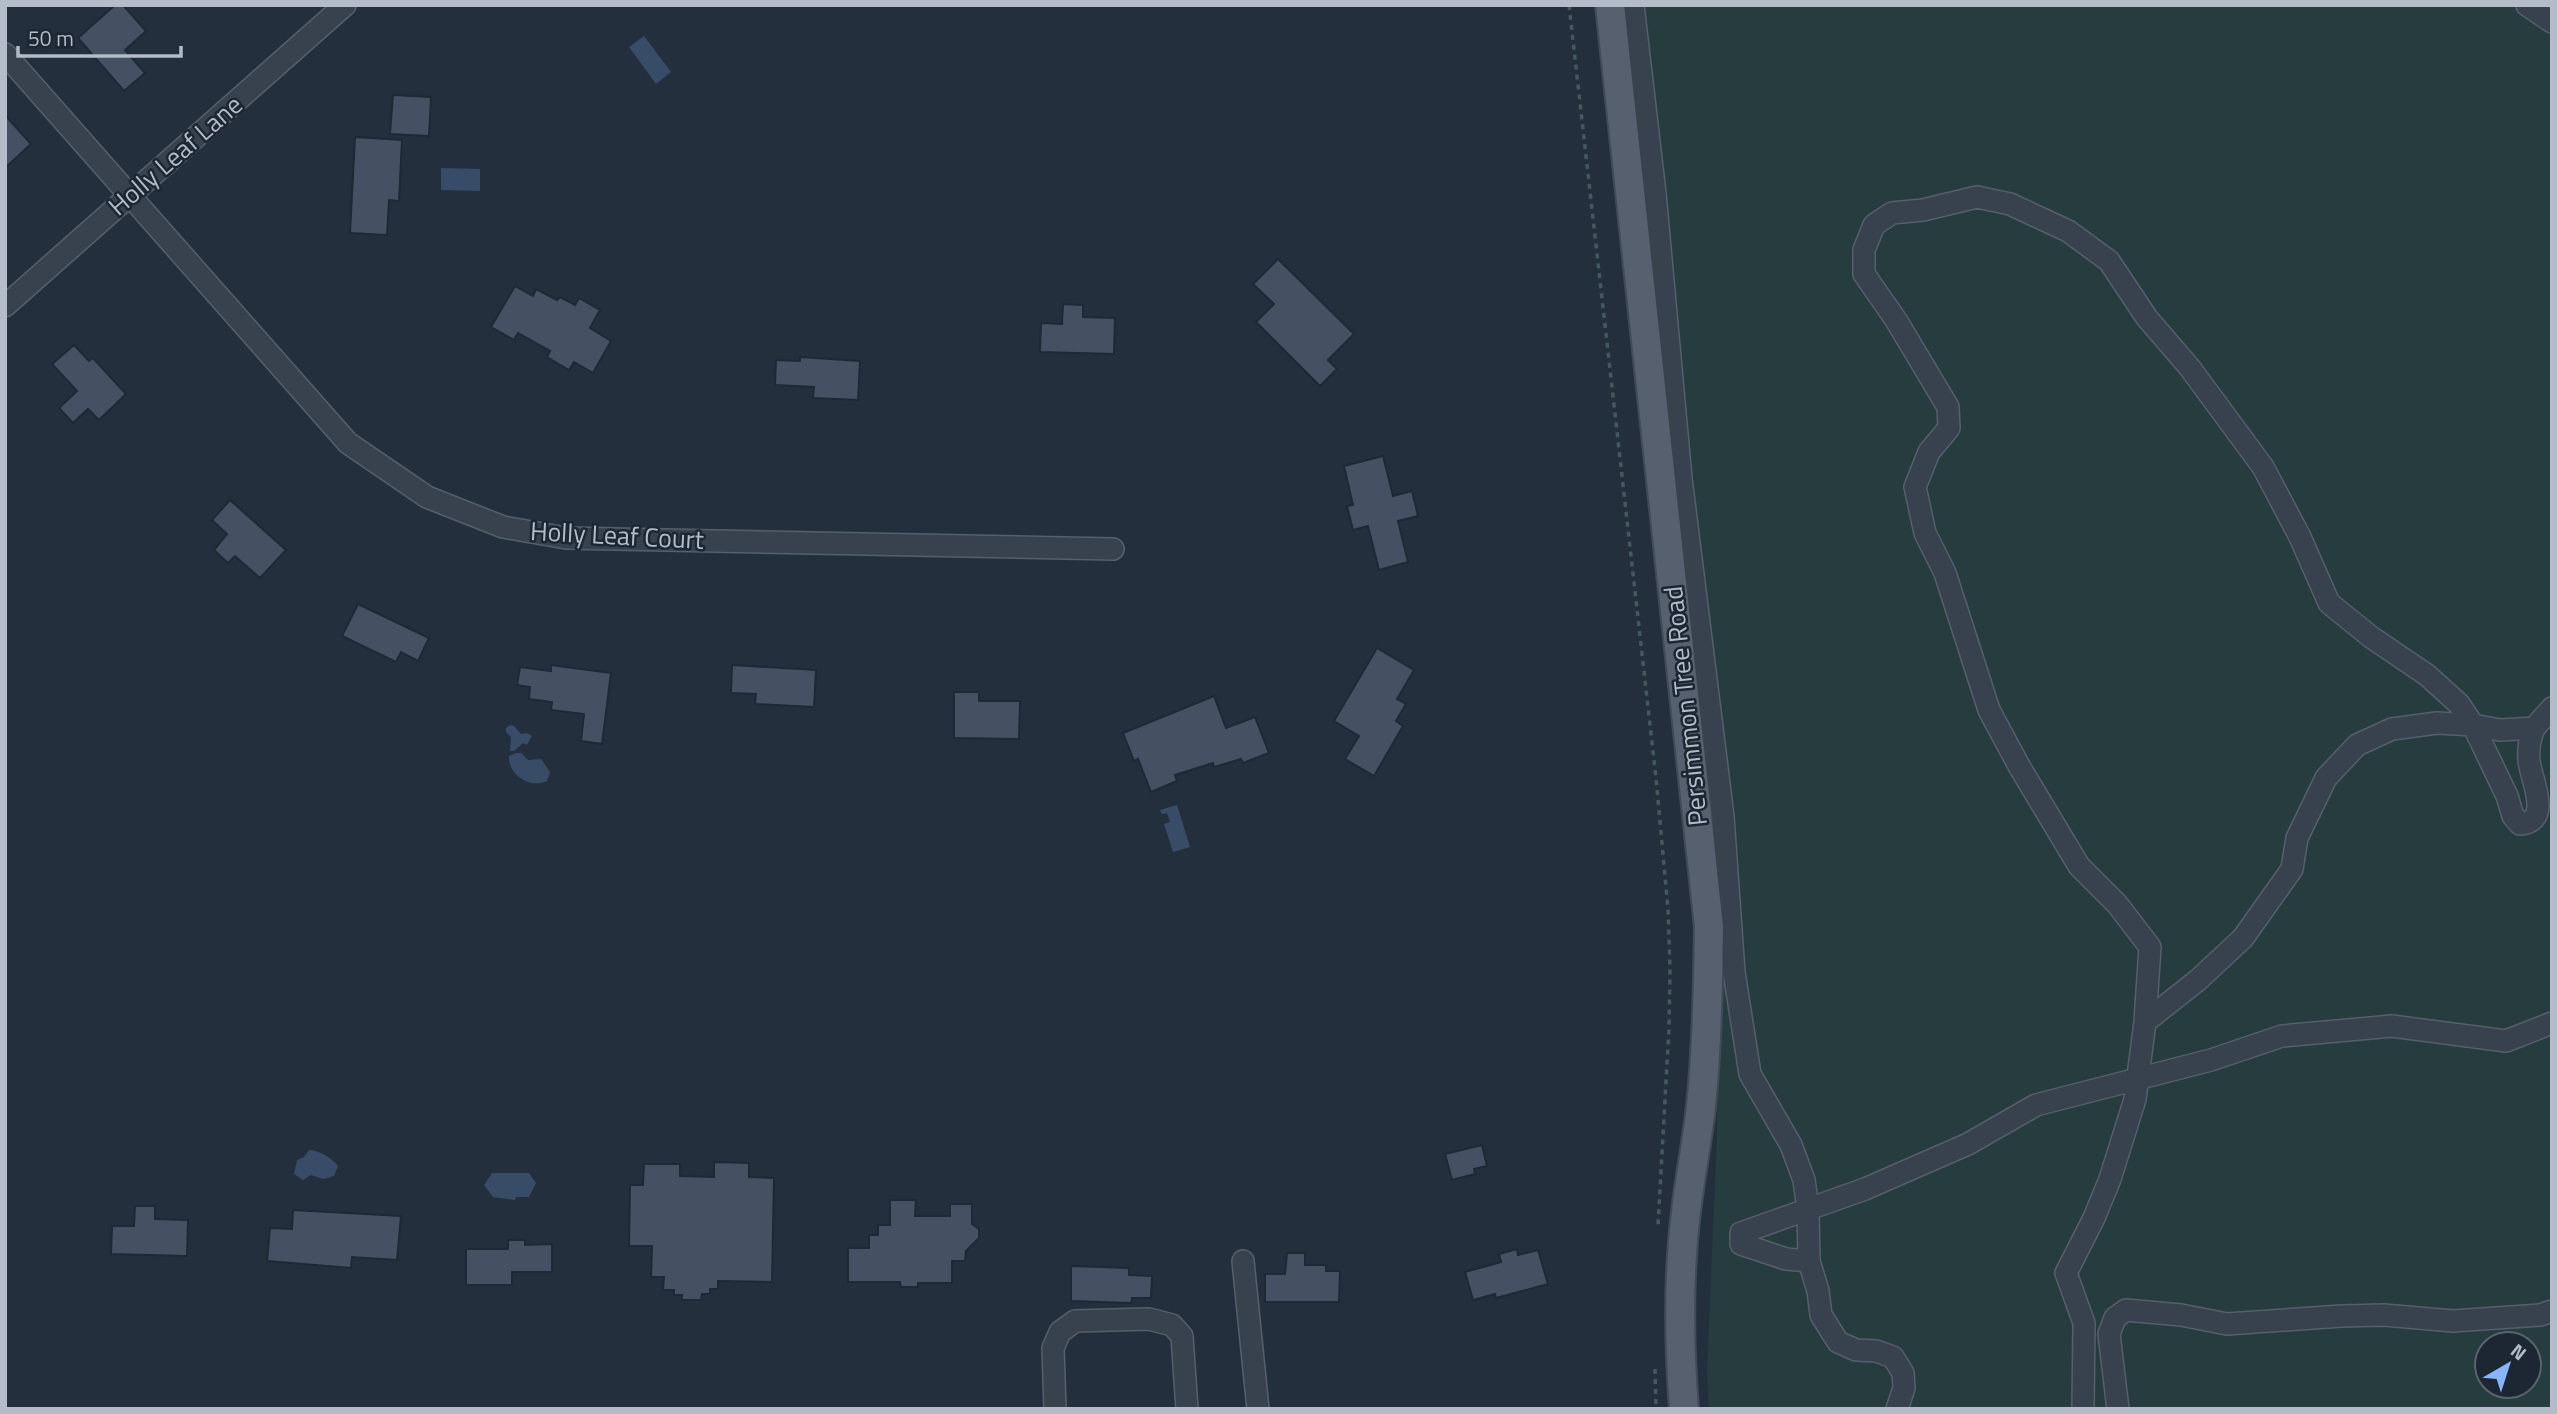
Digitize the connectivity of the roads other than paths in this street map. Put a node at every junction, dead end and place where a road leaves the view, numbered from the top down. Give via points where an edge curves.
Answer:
1 (345, 5) edge
2 (1610, 5) edge
3 (1633, 5) edge
4 (2527, 5) edge
5 (2552, 22) edge
6 (5, 54) edge
7 (130, 195) junction
8 (5, 306) edge
9 (1113, 549) dead end
10 (2552, 708) edge
11 (2473, 725) junction
12 (2534, 728) junction
13 (2145, 1022) junction
14 (2552, 1023) edge
15 (2137, 1079) junction
16 (1808, 1209) junction
17 (1242, 1261) dead end
18 (1809, 1261) junction
19 (2552, 1311) edge
20 (1675, 1408) edge
21 (1055, 1409) edge
22 (1187, 1409) edge
23 (1258, 1409) edge
24 (1897, 1409) edge
25 (2083, 1409) edge
26 (2118, 1409) edge

1 - 7 street, Holly Leaf Lane
2 - 20 main road, Persimmon Tree Road via 1709,927 1701,1108 1681,1266 1681,1378
3 - 16 street via 1681,478 1723,816 1734,972 1750,1074 1791,1145 1804,1180
4 - 5 street
6 - 7 street, Holly Leaf Court
7 - 8 street, Holly Leaf Lane
7 - 9 street, Holly Leaf Court via 348,443 427,497 503,527 566,538
10 - 12 street
11 - 12 street via 2500,730
11 - 12 street via 2520,824 2535,817 2538,808 2529,761
11 - 13 street via 2437,723 2392,729 2357,745 2326,778 2297,838 2292,869 2243,937
11 - 13 street via 2459,704 2427,675 2329,603 2263,467 2147,318 2109,261 2068,231 2010,204 1977,197 1892,213 1874,225 1864,250 1864,274 1948,407 1949,428 1929,452 1915,487 1924,533 1945,573 1989,710 2019,766 2079,866 2117,904 2150,947
13 - 15 street
14 - 15 street via 2506,1041 2392,1026 2282,1036
15 - 16 street via 2036,1105 1968,1144
15 - 25 street via 2110,1180 2066,1273 2084,1322
16 - 18 street
16 - 18 street via 1741,1233 1741,1244 1786,1259
17 - 23 street
18 - 24 street via 1821,1315 1838,1342 1893,1357 1903,1373
19 - 26 street via 2453,1321 2352,1315 2227,1324 2126,1310 2115,1318 2109,1335
21 - 22 street via 1053,1348 1060,1332 1075,1321 1149,1319 1172,1325 1182,1336

